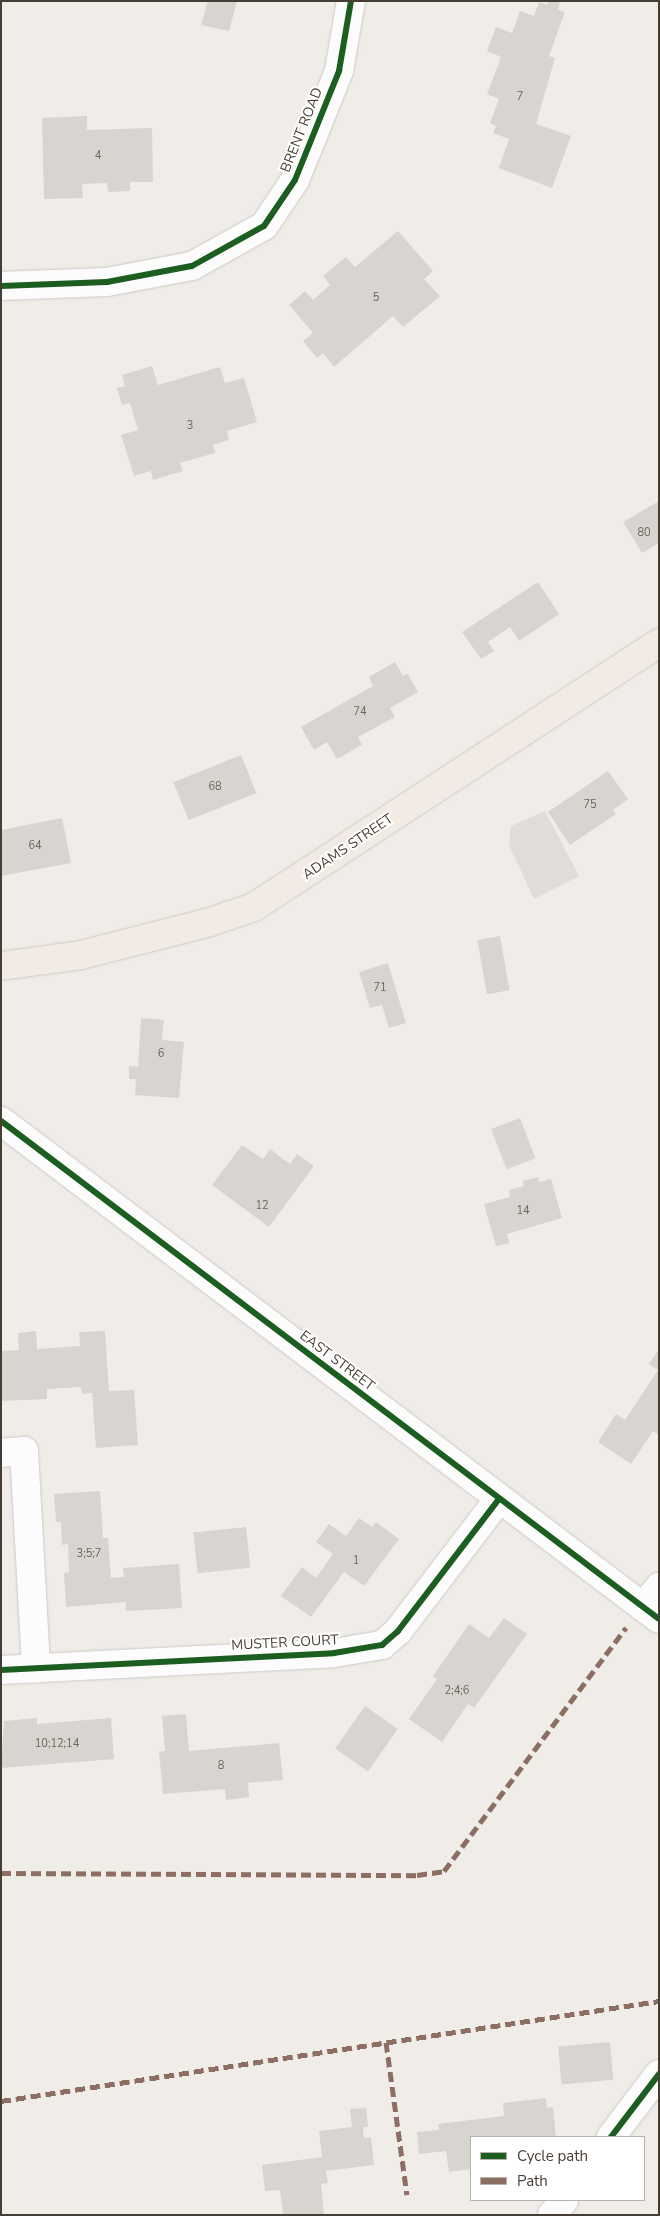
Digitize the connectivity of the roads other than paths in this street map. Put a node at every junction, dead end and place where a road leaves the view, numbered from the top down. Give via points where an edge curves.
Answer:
1 (350, 1) edge
2 (1, 286) edge
3 (659, 643) edge
4 (1, 966) edge
5 (1, 1121) edge
6 (1, 1453) edge
7 (499, 1499) junction
8 (654, 1605) edge
9 (36, 1668) junction
10 (1, 1670) edge
11 (659, 2074) edge
12 (612, 2136) edge
13 (563, 2201) edge
14 (552, 2215) edge

1 - 2 street, BRENT ROAD via 339,71 296,180 264,226 192,266 107,282
3 - 4 main road, ADAMS STREET via 254,907 210,922 81,955
5 - 7 street, EAST STREET
6 - 9 street via 24,1451
7 - 8 street, EAST STREET
7 - 9 street, MUSTER COURT via 398,1631 382,1645 325,1654
9 - 10 street, MUSTER COURT
11 - 12 street
13 - 14 street

